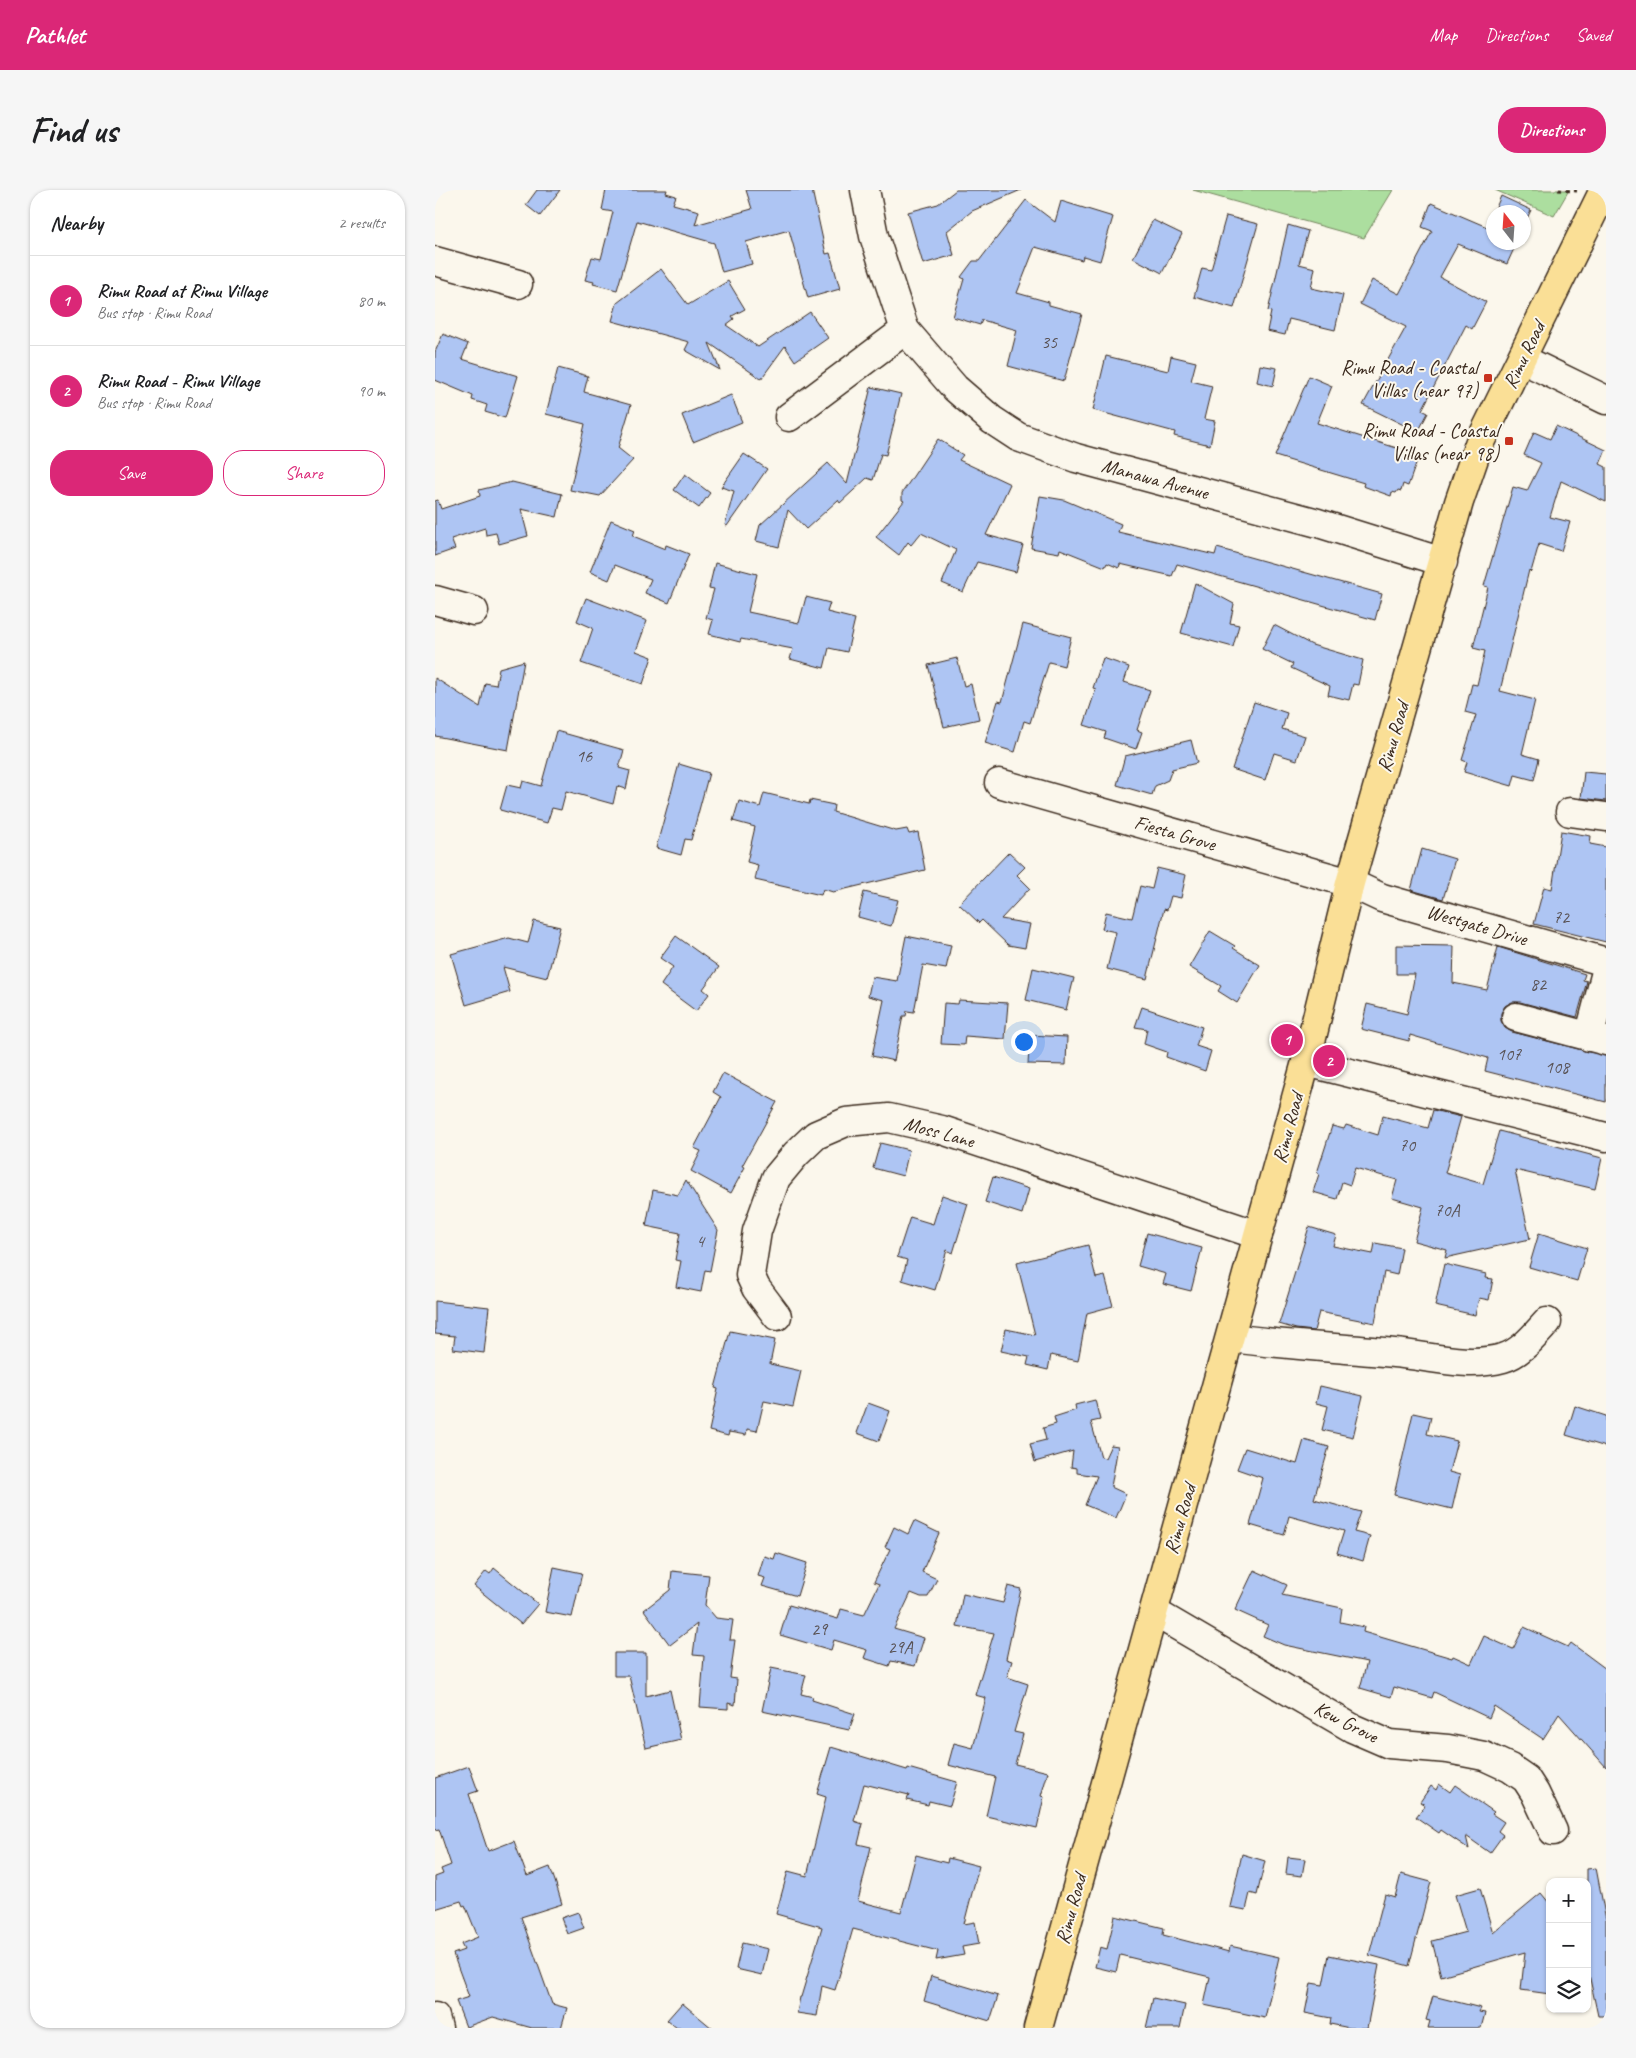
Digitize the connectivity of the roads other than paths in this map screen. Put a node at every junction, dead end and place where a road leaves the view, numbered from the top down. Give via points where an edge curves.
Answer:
1 (865, 190) edge
2 (1604, 190) edge
3 (435, 261) edge
4 (517, 284) dead end
5 (905, 330) junction
6 (1522, 359) junction
7 (1606, 400) edge
8 (789, 417) dead end
9 (1443, 562) junction
10 (435, 600) edge
11 (474, 611) dead end
12 (999, 783) dead end
13 (1570, 812) dead end
14 (1606, 817) edge
15 (1350, 883) junction
16 (1606, 962) edge
17 (1606, 972) edge
18 (1516, 1017) dead end
19 (1598, 1039) edge
20 (1306, 1062) junction
21 (1606, 1137) edge
22 (1258, 1235) junction
23 (777, 1316) dead end
24 (1547, 1322) dead end
25 (1231, 1338) junction
26 (1154, 1612) junction
27 (1553, 1830) dead end
28 (435, 2017) edge
29 (438, 2028) edge
30 (1038, 2028) edge

1 - 5 street, Manawa Avenue via 874,236
2 - 6 main road, Rimu Road
3 - 4 street
5 - 8 street
5 - 9 street, Manawa Avenue via 955,388 991,420 1018,437 1076,458 1318,523
6 - 7 street
6 - 9 main road, Rimu Road via 1479,444
9 - 15 main road, Rimu Road
10 - 11 street
12 - 15 street, Fiesta Grove
13 - 14 street
15 - 16 street, Westgate Drive via 1382,898
15 - 20 main road, Rimu Road
17 - 19 street
18 - 19 street
20 - 21 street
20 - 22 main road, Rimu Road
22 - 23 street, Moss Lane via 943,1130 889,1118 845,1122 816,1135 776,1178 757,1232 750,1275
22 - 25 main road, Rimu Road
24 - 25 street via 1528,1343 1505,1358 1471,1363
25 - 26 main road, Rimu Road
26 - 27 street, Kew Grove via 1352,1728 1389,1744 1484,1756 1510,1768 1526,1779
26 - 30 main road, Rimu Road
28 - 29 street

